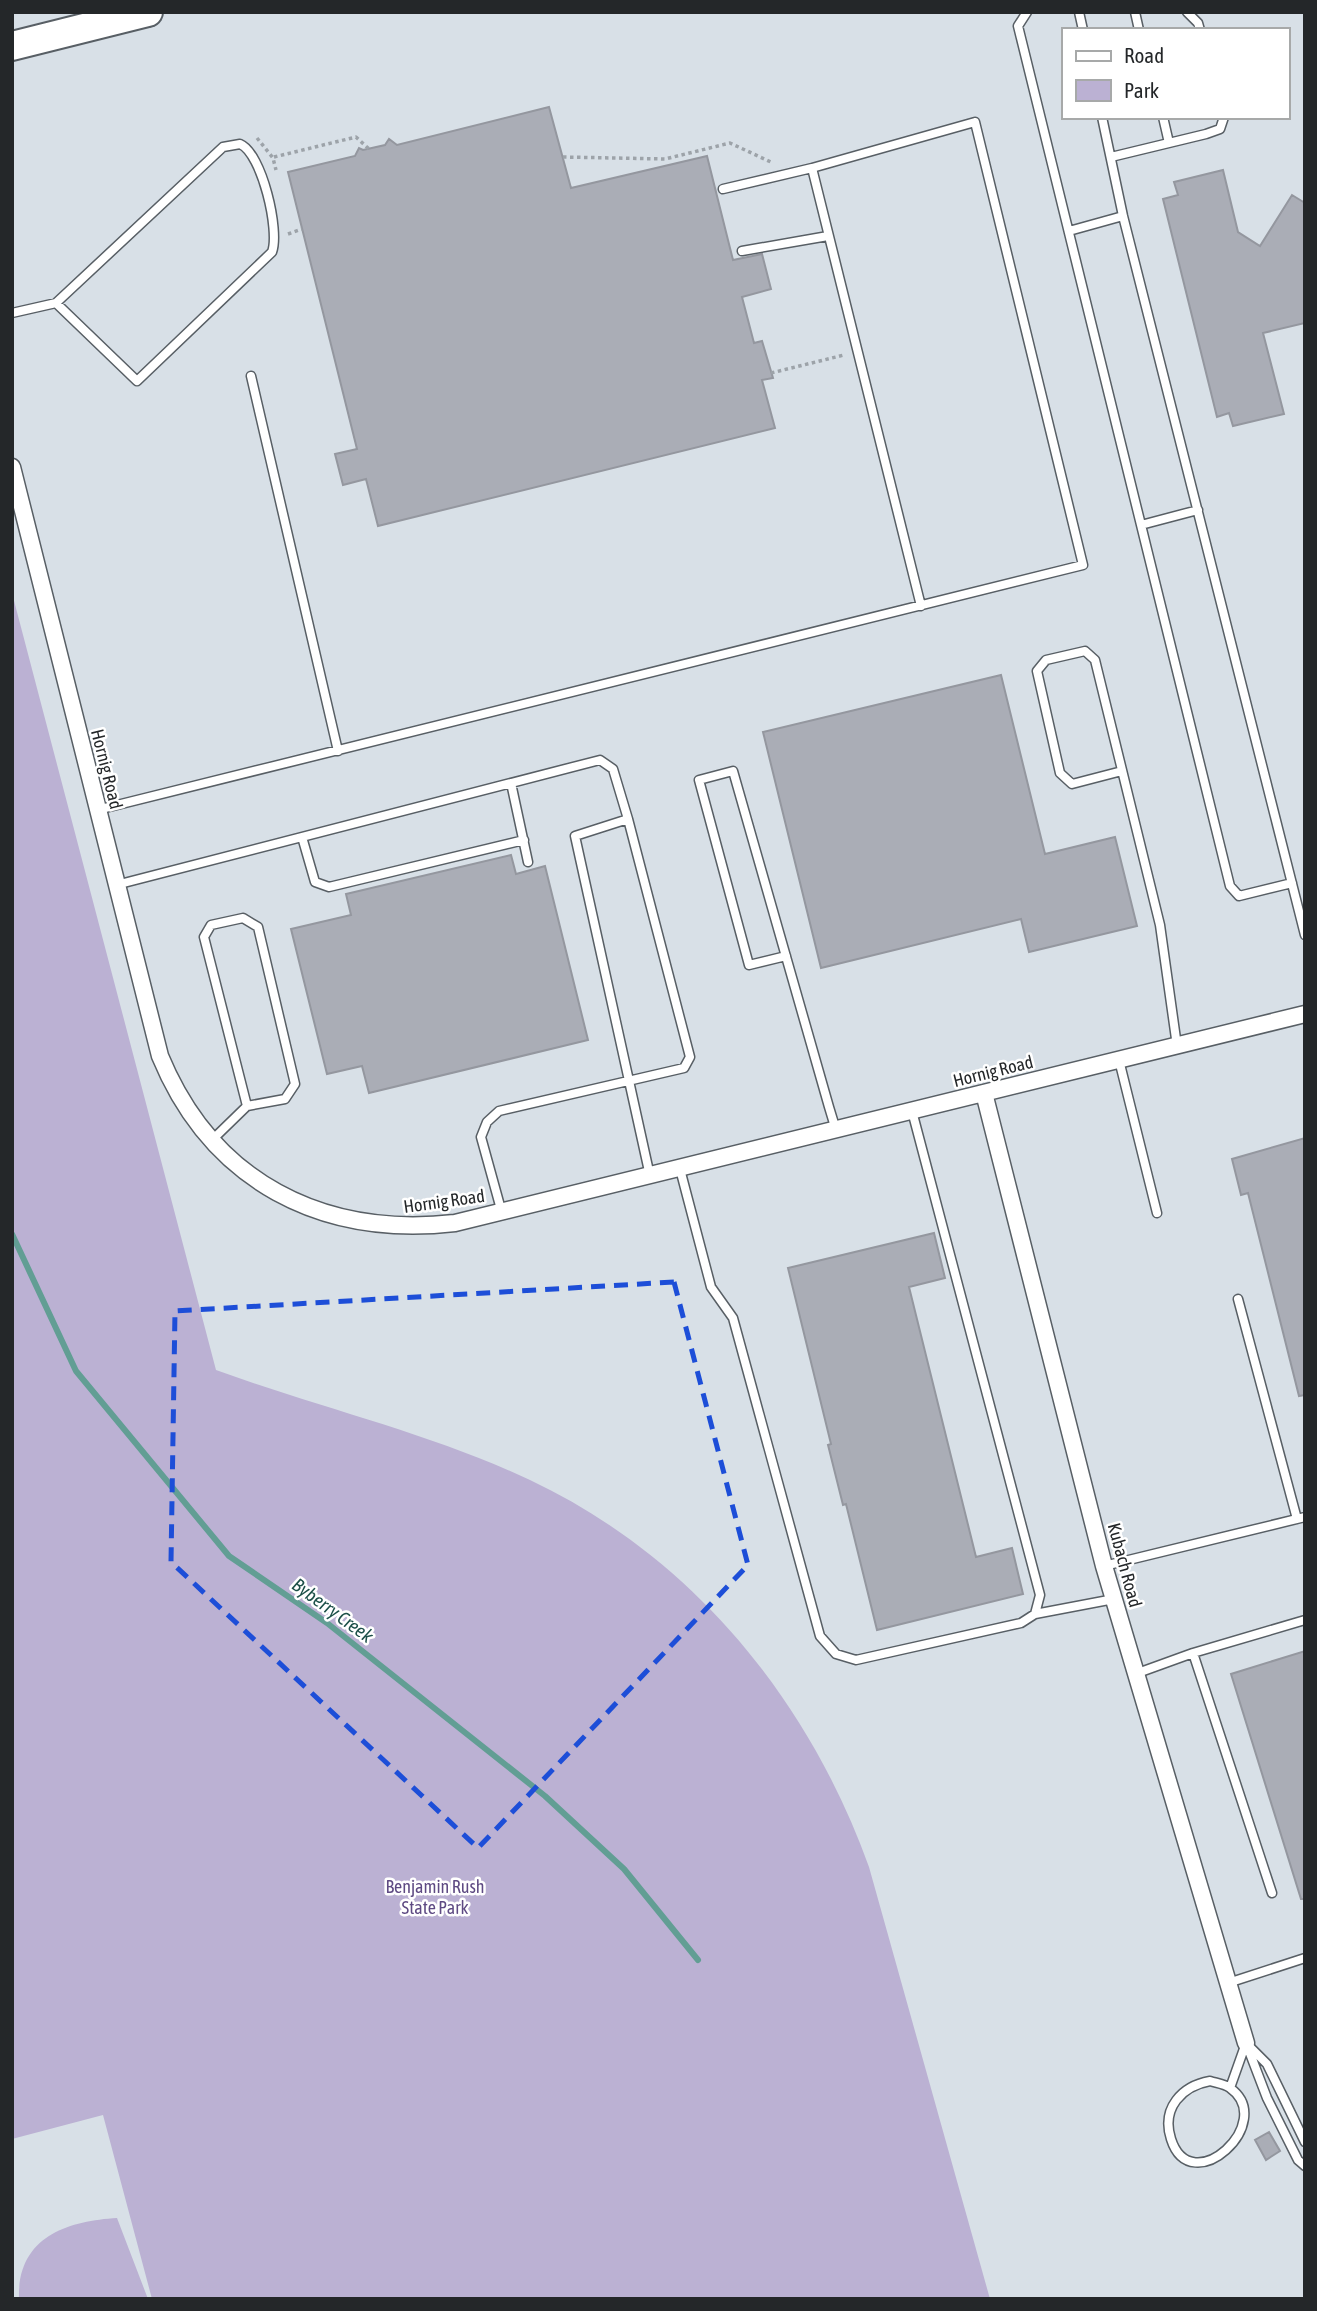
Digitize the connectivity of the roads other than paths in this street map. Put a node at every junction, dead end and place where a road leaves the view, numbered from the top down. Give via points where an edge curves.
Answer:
1 (148, 12) edge
2 (1027, 12) edge
3 (1187, 12) edge
4 (1199, 28) edge
5 (12, 46) edge
6 (1102, 119) edge
7 (1163, 119) edge
8 (1223, 119) edge
9 (1169, 143) junction
10 (1111, 158) junction
11 (812, 168) junction
12 (723, 189) dead end
13 (1124, 216) junction
14 (1069, 231) junction
15 (828, 236) junction
16 (742, 251) dead end
17 (56, 303) junction
18 (12, 313) edge
19 (251, 376) dead end
20 (12, 467) edge
21 (1198, 510) junction
22 (1141, 525) junction
23 (921, 606) junction
24 (338, 751) junction
25 (1122, 771) junction
26 (511, 783) junction
27 (97, 810) junction
28 (628, 819) junction
29 (302, 837) junction
30 (524, 840) junction
31 (528, 862) dead end
32 (1292, 883) junction
33 (116, 885) junction
34 (1305, 935) edge
35 (786, 956) junction
36 (1305, 1014) edge
37 (1177, 1046) junction
38 (1119, 1060) junction
39 (628, 1080) junction
40 (984, 1093) junction
41 (247, 1106) junction
42 (912, 1111) junction
43 (836, 1130) junction
44 (211, 1141) junction
45 (680, 1169) junction
46 (649, 1176) junction
47 (502, 1213) junction
48 (1157, 1213) dead end
49 (1238, 1299) dead end
50 (1301, 1518) edge
51 (1104, 1566) junction
52 (1114, 1599) junction
53 (1035, 1614) junction
54 (1305, 1620) edge
55 (1193, 1653) junction
56 (1135, 1674) junction
57 (1272, 1893) dead end
58 (1305, 1958) edge
59 (1228, 1983) junction
60 (1246, 2043) junction
61 (1230, 2088) junction
62 (1305, 2142) edge
63 (1305, 2166) edge

1 - 5 highway
2 - 14 lane via 1018,26
3 - 4 lane
6 - 10 lane
7 - 9 lane
8 - 9 lane via 1220,129
9 - 10 lane
10 - 13 lane
11 - 12 lane
11 - 15 lane
11 - 23 lane via 975,122 1083,565
13 - 14 lane
13 - 21 lane
14 - 22 lane
15 - 16 lane
15 - 23 lane
17 - 17 lane via 223,147 240,144 254,155 276,237 272,252 137,381
17 - 18 lane
19 - 24 lane
20 - 27 street, Hornig Road
21 - 22 lane
21 - 32 lane
22 - 32 lane via 1230,887 1239,896
23 - 24 lane
24 - 27 lane
25 - 25 lane via 1095,660 1085,651 1046,660 1037,671 1060,773 1072,784
25 - 37 lane via 1160,925
26 - 28 lane via 600,760 613,769
26 - 29 lane
26 - 30 lane
27 - 33 street, Hornig Road
28 - 39 lane via 575,836
28 - 39 lane via 690,1057 684,1068
29 - 30 lane via 315,882 329,887
29 - 33 lane
30 - 31 lane
32 - 34 lane
33 - 44 street, Hornig Road via 160,1056 183,1103
35 - 35 lane via 733,771 699,780 749,965
35 - 43 lane
36 - 37 street, Hornig Road
37 - 38 street, Hornig Road
38 - 40 street, Hornig Road
38 - 48 lane
39 - 46 lane
39 - 47 lane via 499,1111 487,1122 481,1137
40 - 42 street, Hornig Road
40 - 51 street, Kubach Road
41 - 41 lane via 204,937 211,925 243,918 258,927 295,1084 285,1098
41 - 44 lane
42 - 43 street, Hornig Road
42 - 53 lane via 1040,1595
43 - 45 street, Hornig Road
44 - 47 street, Hornig Road via 263,1185 340,1219 425,1227
45 - 46 street, Hornig Road
45 - 53 lane via 711,1287 733,1318 820,1636 836,1654 856,1660 1021,1623
46 - 47 street, Hornig Road
49 - 50 lane
50 - 51 lane
51 - 52 street, Kubach Road
52 - 53 lane
52 - 56 street, Kubach Road
54 - 55 lane
55 - 56 lane
55 - 57 lane
56 - 59 street, Kubach Road
58 - 59 lane
59 - 60 street, Kubach Road
60 - 61 lane
60 - 62 lane via 1268,2064
60 - 63 lane via 1267,2098
61 - 61 lane via 1210,2081 1192,2084 1179,2095 1169,2119 1171,2139 1180,2154 1193,2161 1211,2161 1236,2141 1242,2110

